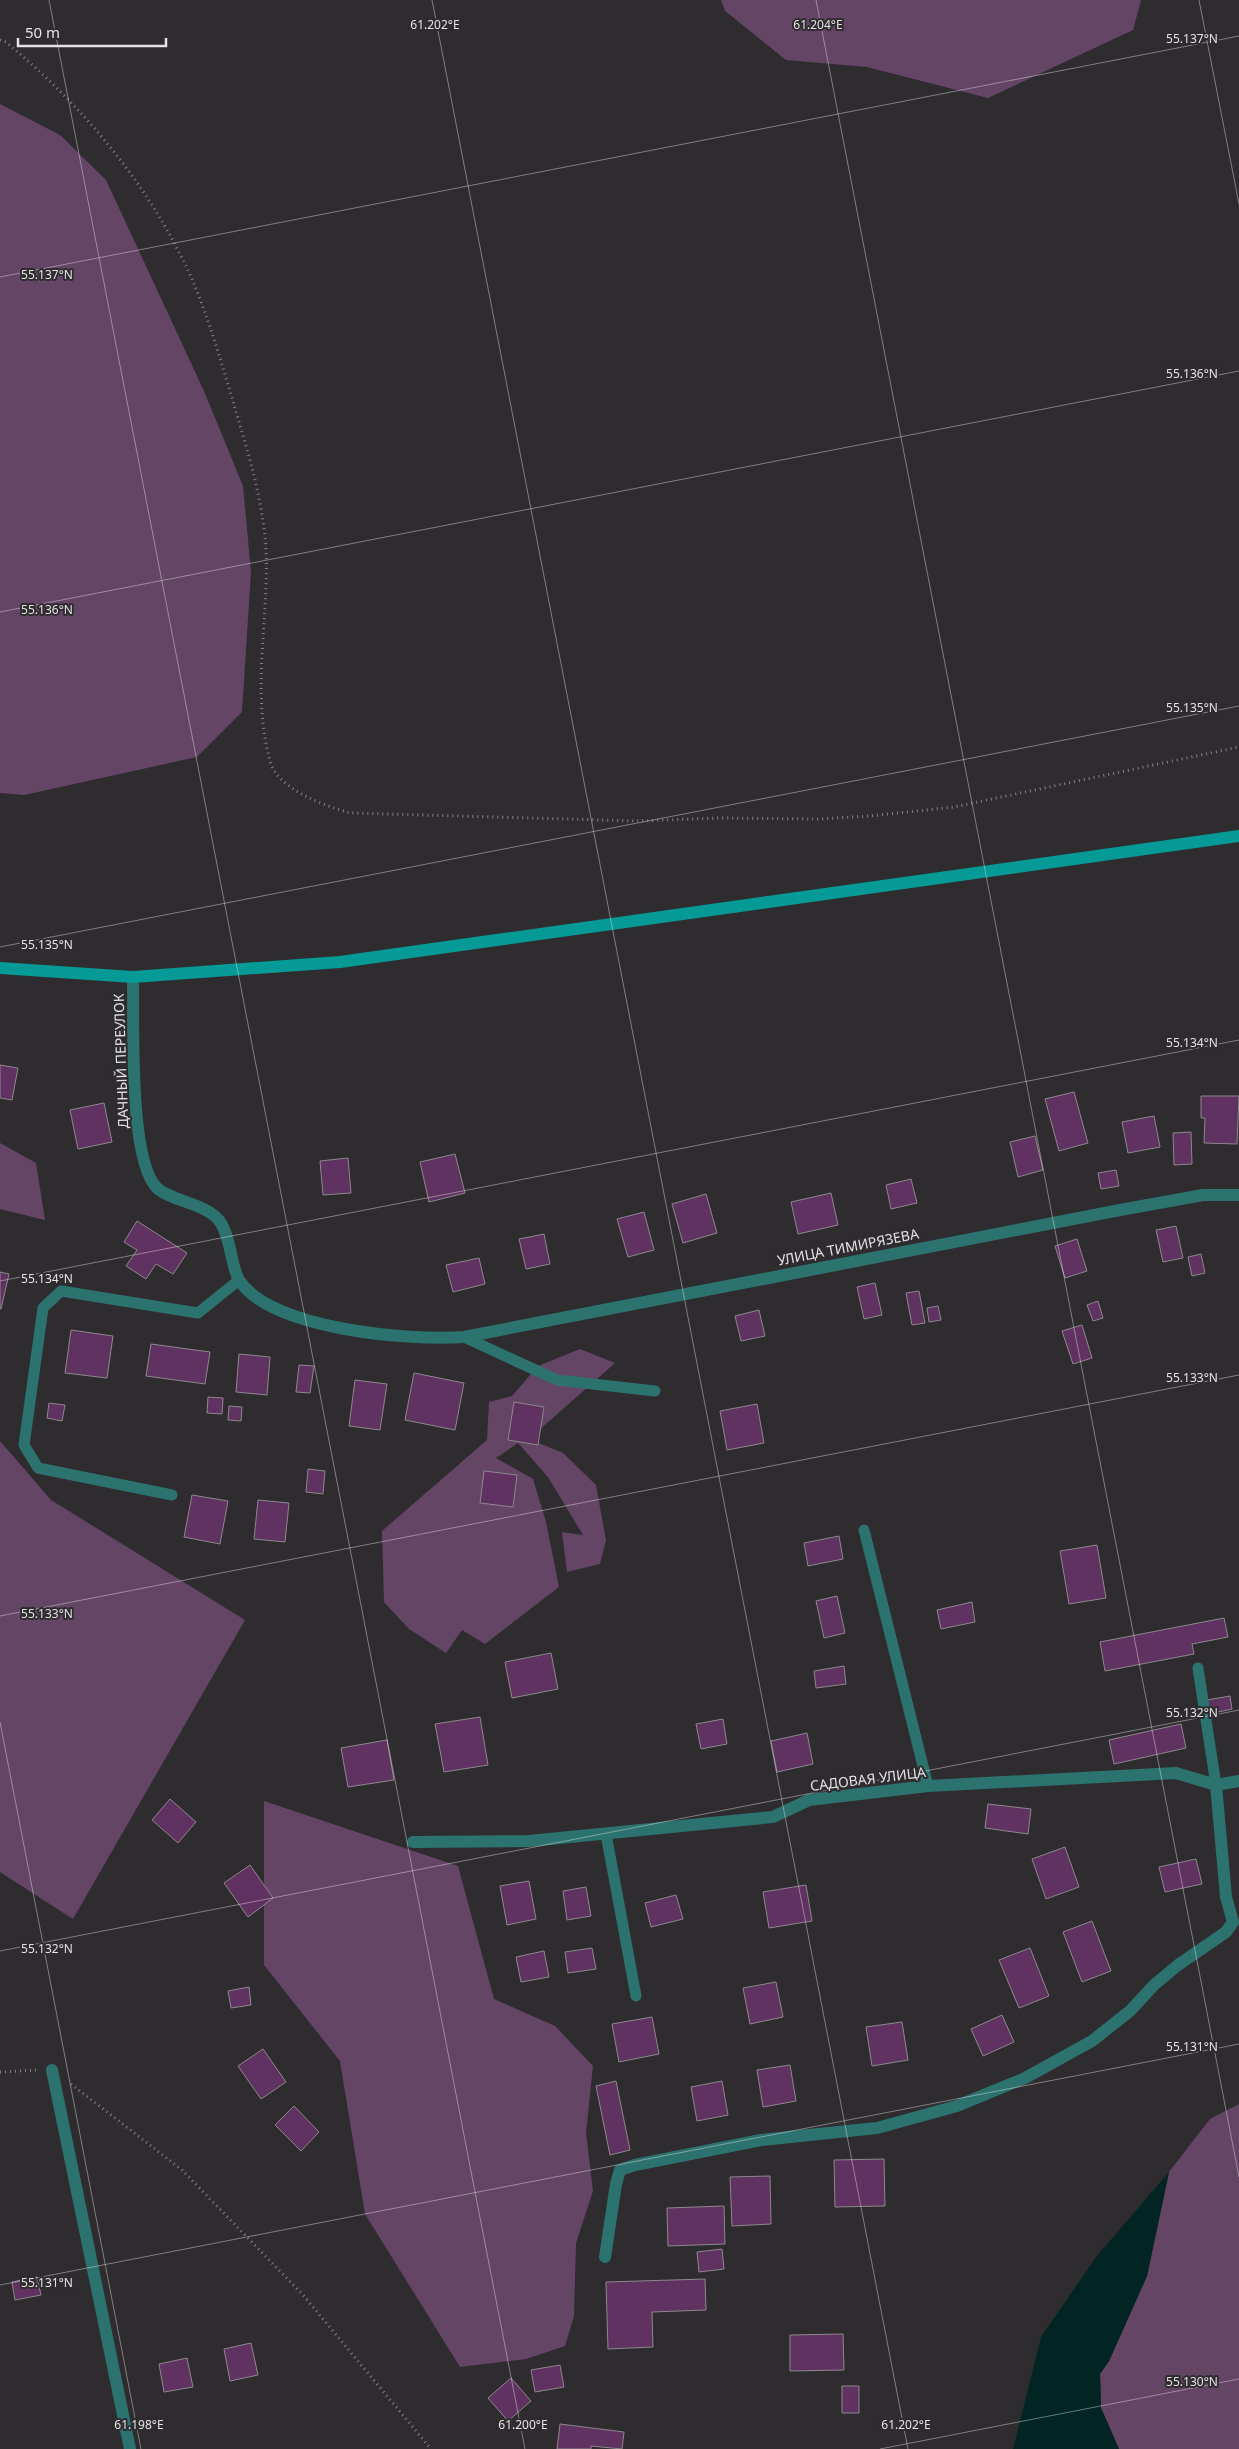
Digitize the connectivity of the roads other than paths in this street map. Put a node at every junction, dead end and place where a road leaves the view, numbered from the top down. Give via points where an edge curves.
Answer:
1 (1239, 836) edge
2 (0, 968) edge
3 (133, 977) junction
4 (1239, 1195) edge
5 (239, 1280) junction
6 (464, 1337) junction
7 (655, 1391) dead end
8 (172, 1495) dead end
9 (864, 1530) dead end
10 (1198, 1668) dead end
11 (1239, 1781) edge
12 (1216, 1784) junction
13 (928, 1786) junction
14 (606, 1834) junction
15 (413, 1842) dead end
16 (636, 1996) dead end
17 (52, 2070) road end
18 (605, 2257) dead end
19 (130, 2449) edge

1 - 3 main road via 340,962
2 - 3 main road
3 - 5 street, ДАЧНЫЙ ПЕРЕУЛОК via 137,1120 148,1172 158,1188 198,1206 220,1221
4 - 6 street, УЛИЦА ТИМИРЯЗЕВА via 1203,1195 1120,1210
5 - 6 street via 255,1296 278,1309 318,1323 368,1333 436,1339
5 - 8 lane via 198,1313 61,1291 43,1308 24,1445 38,1468
6 - 7 lane via 558,1380
9 - 13 lane
10 - 12 lane
11 - 12 street, САДОВАЯ УЛИЦА
12 - 13 street, САДОВАЯ УЛИЦА via 1176,1773
12 - 18 street via 1226,1897 1233,1922 1226,1932 1178,1965 1130,2011 1092,2041 1025,2078 958,2106 886,2126 761,2140 620,2170
13 - 14 street, САДОВАЯ УЛИЦА via 809,1800 773,1817
14 - 15 street, САДОВАЯ УЛИЦА via 529,1841
14 - 16 lane
17 - 19 street

